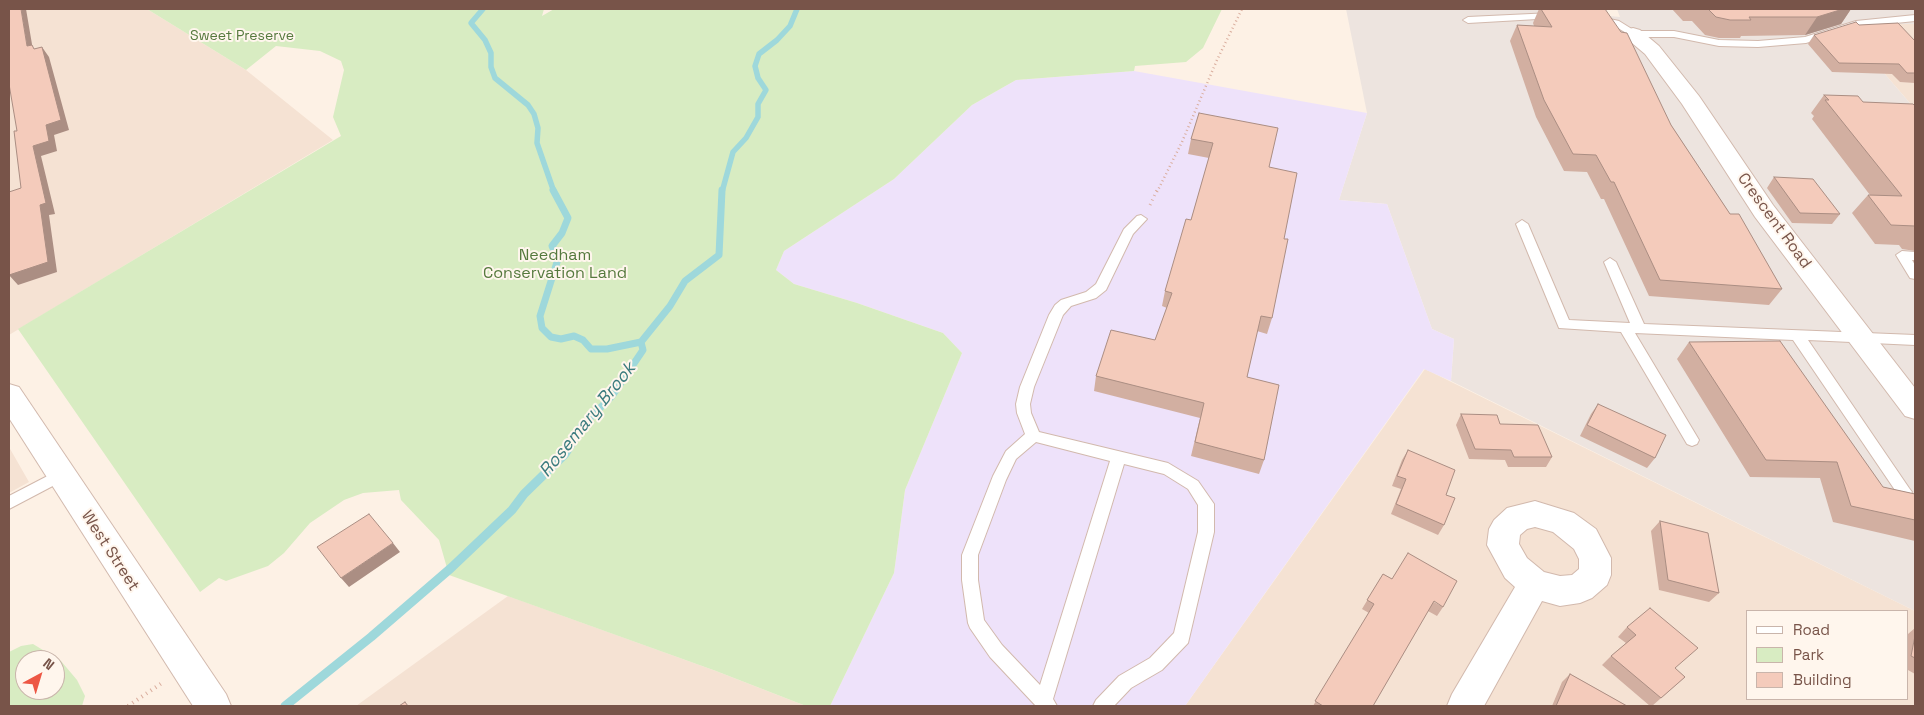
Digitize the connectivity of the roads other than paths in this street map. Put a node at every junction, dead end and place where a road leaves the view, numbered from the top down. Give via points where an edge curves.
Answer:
1 (1566, 16) edge
2 (1584, 17) edge
3 (1915, 18) edge
4 (1468, 20) dead end
5 (1633, 34) junction
6 (1141, 219) road end
7 (1522, 224) dead end
8 (1915, 256) edge
9 (1610, 262) dead end
10 (1915, 276) edge
11 (1632, 328) junction
12 (1797, 335) junction
13 (1862, 338) junction
14 (1915, 340) edge
15 (9, 395) edge
16 (1915, 408) edge
17 (1033, 436) junction
18 (1692, 440) dead end
19 (1119, 456) junction
20 (61, 475) junction
21 (1904, 492) edge
22 (9, 503) edge
23 (1534, 584) dead end
24 (1046, 704) edge
25 (212, 706) edge
26 (1102, 706) edge
27 (1465, 706) edge

1 - 4 lane
2 - 5 lane via 1616,23
3 - 5 lane via 1856,24 1806,40 1758,44 1719,43 1674,34
5 - 13 street, Crescent Road via 1652,50 1691,101 1764,211
6 - 17 lane via 1128,232 1101,287 1091,295 1066,303 1056,315 1027,386 1023,404
7 - 11 lane via 1564,325
8 - 10 lane via 1902,255
9 - 11 lane
11 - 12 lane
11 - 18 lane
12 - 13 lane
12 - 21 lane
13 - 14 lane
13 - 16 street, Crescent Road
15 - 20 street, West Street
17 - 19 lane
17 - 24 lane via 1011,455 998,480 970,555 970,580 976,622 996,650
19 - 24 lane
19 - 26 lane via 1168,469 1193,485 1206,504 1206,532 1182,637 1156,664 1125,682
20 - 22 lane
20 - 25 street, West Street
23 - 27 street

